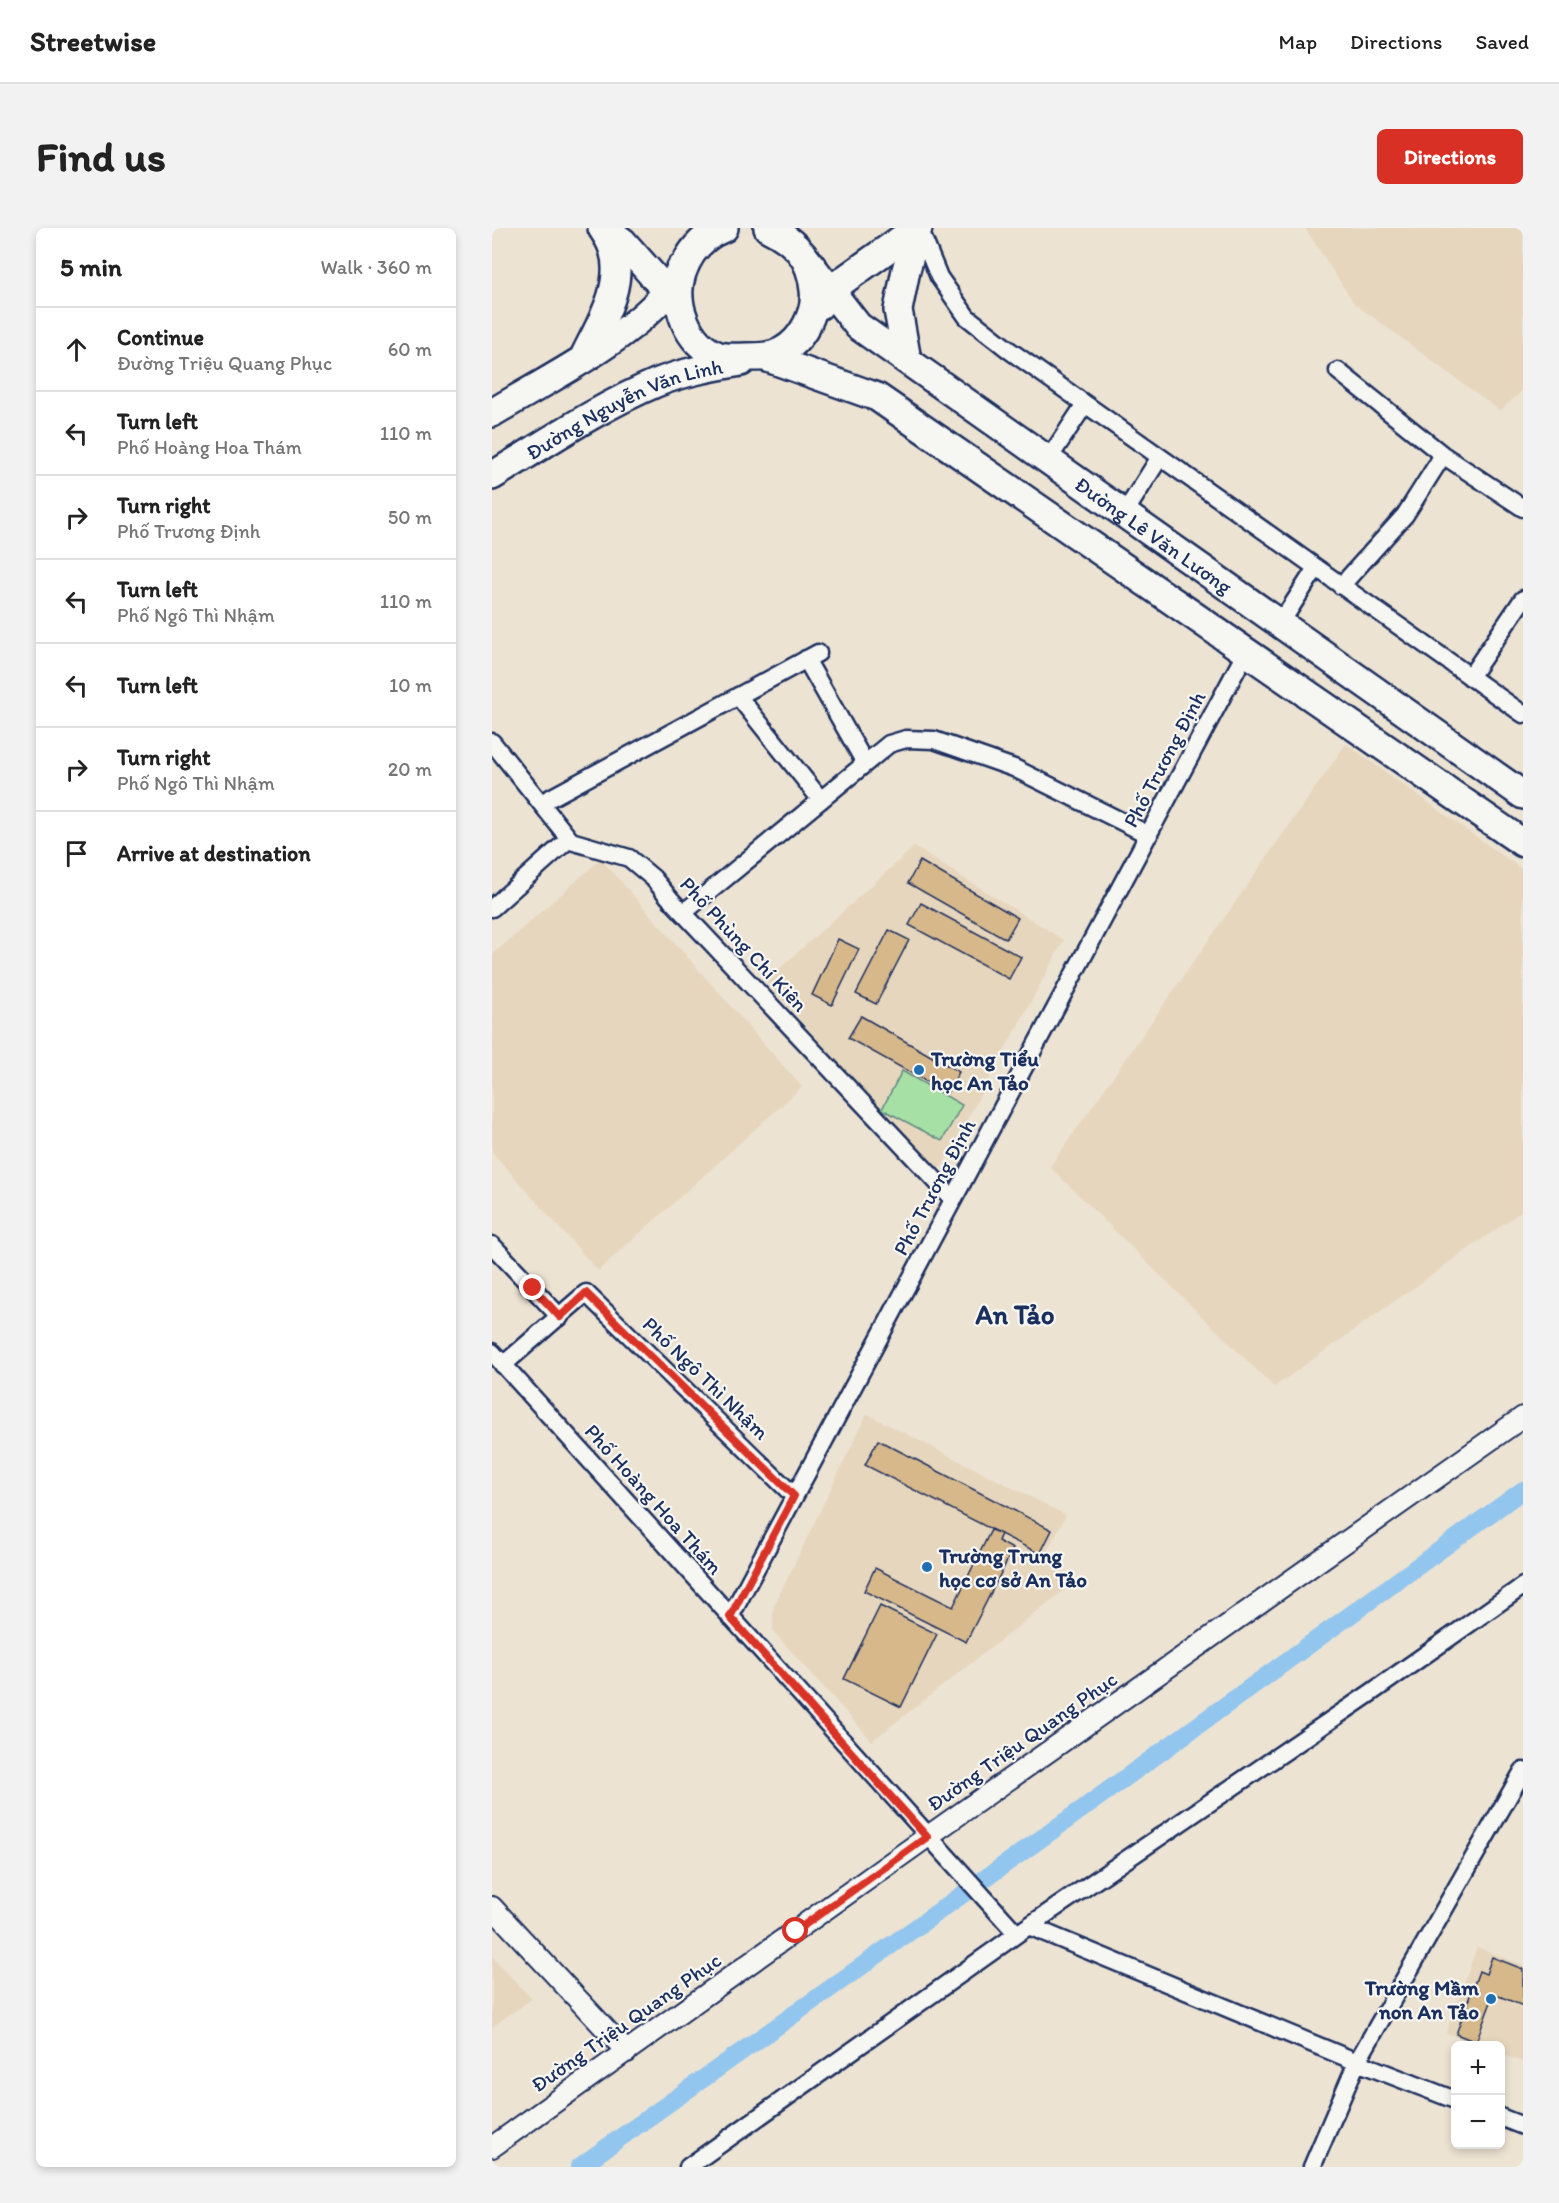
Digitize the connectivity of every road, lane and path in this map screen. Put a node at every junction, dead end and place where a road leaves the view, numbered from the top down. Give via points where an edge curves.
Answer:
1 (603, 228) edge
2 (724, 228) edge
3 (768, 228) edge
4 (918, 228) edge
5 (803, 255) junction
6 (831, 290) junction
7 (673, 298) junction
8 (810, 318) junction
9 (765, 357) junction
10 (583, 358) junction
11 (907, 360) junction
12 (1338, 371) dead end
13 (1085, 404) junction
14 (492, 413) edge
15 (1443, 455) junction
16 (1160, 457) junction
17 (1048, 460) junction
18 (492, 476) edge
19 (1523, 508) edge
20 (1124, 514) junction
21 (1316, 568) junction
22 (1341, 586) junction
23 (1523, 599) edge
24 (1280, 624) junction
25 (1246, 652) junction
26 (1470, 677) junction
27 (738, 696) junction
28 (1523, 714) edge
29 (492, 742) edge
30 (865, 763) junction
31 (1523, 795) edge
32 (821, 800) junction
33 (541, 804) junction
34 (1149, 835) junction
35 (569, 839) junction
36 (1523, 843) edge
37 (492, 908) edge
38 (683, 913) junction
39 (953, 1199) junction
40 (492, 1245) edge
41 (560, 1317) junction
42 (492, 1352) edge
43 (503, 1365) junction
44 (1523, 1417) edge
45 (794, 1496) junction
46 (1523, 1586) edge
47 (730, 1617) junction
48 (1523, 1771) edge
49 (927, 1837) junction
50 (492, 1907) edge
51 (1023, 1930) junction
52 (627, 2052) junction
53 (1357, 2062) junction
54 (1451, 2098) edge
55 (1505, 2119) edge
56 (1523, 2126) edge
57 (492, 2147) edge
58 (688, 2167) edge
59 (1312, 2167) edge

1 - 7 highway via 623,242
1 - 10 highway via 616,265 613,285 607,310
2 - 7 highway via 701,241 686,259
3 - 5 highway, Đường Lê Văn Lương via 787,238
4 - 6 highway
4 - 11 highway via 898,310
4 - 13 street via 939,277 967,317
5 - 6 highway, Đường Lê Văn Lương
5 - 8 highway via 813,275 815,297
6 - 8 highway
6 - 11 highway, Đường Lê Văn Lương via 858,326
7 - 9 highway via 687,327 701,344 719,356
7 - 10 highway
8 - 9 highway via 799,337 783,351
9 - 18 highway, Đường Nguyễn Văn Linh via 696,370 656,383
9 - 25 highway, Đường Lê Văn Lương via 877,397
10 - 14 highway
11 - 17 highway, Đường Lê Văn Lương
12 - 15 street
13 - 16 street
13 - 17 street
15 - 19 street
15 - 22 street via 1405,514
16 - 20 street
16 - 21 street
17 - 20 highway, Đường Lê Văn Lương
20 - 24 highway, Đường Lê Văn Lương
21 - 22 street
21 - 24 street
22 - 26 street
23 - 26 street
24 - 31 highway, Đường Lê Văn Lương
25 - 34 street, Phố Trương Định
25 - 36 highway, Đường Lê Văn Lương
26 - 28 street
27 - 30 street via 812,656
27 - 32 street
27 - 33 street
29 - 33 street
30 - 32 street
30 - 34 street via 888,744 906,739 934,740 1014,768
32 - 38 street
33 - 35 street
34 - 39 street, Phố Trương Định
35 - 37 street
35 - 38 street, Phố Phùng Chí Kiên via 629,858 653,878
38 - 39 street, Phố Phùng Chí Kiên
39 - 45 street, Phố Trương Định
40 - 41 street
41 - 43 street
41 - 45 street, Phố Ngô Thì Nhậm via 586,1293
42 - 43 street, Phố Hoàng Hoa Thám
43 - 47 street, Phố Hoàng Hoa Thám
44 - 49 street, Đường Triệu Quang Phục
45 - 47 street, Phố Trương Định
46 - 51 street
47 - 49 street, Phố Hoàng Hoa Thám
48 - 53 street
49 - 51 street, Phố Hoàng Hoa Thám via 995,1910
49 - 52 street, Đường Triệu Quang Phục
50 - 52 street
51 - 53 street
51 - 58 street
52 - 57 street, Đường Triệu Quang Phục
53 - 54 street
53 - 59 street
55 - 56 street

